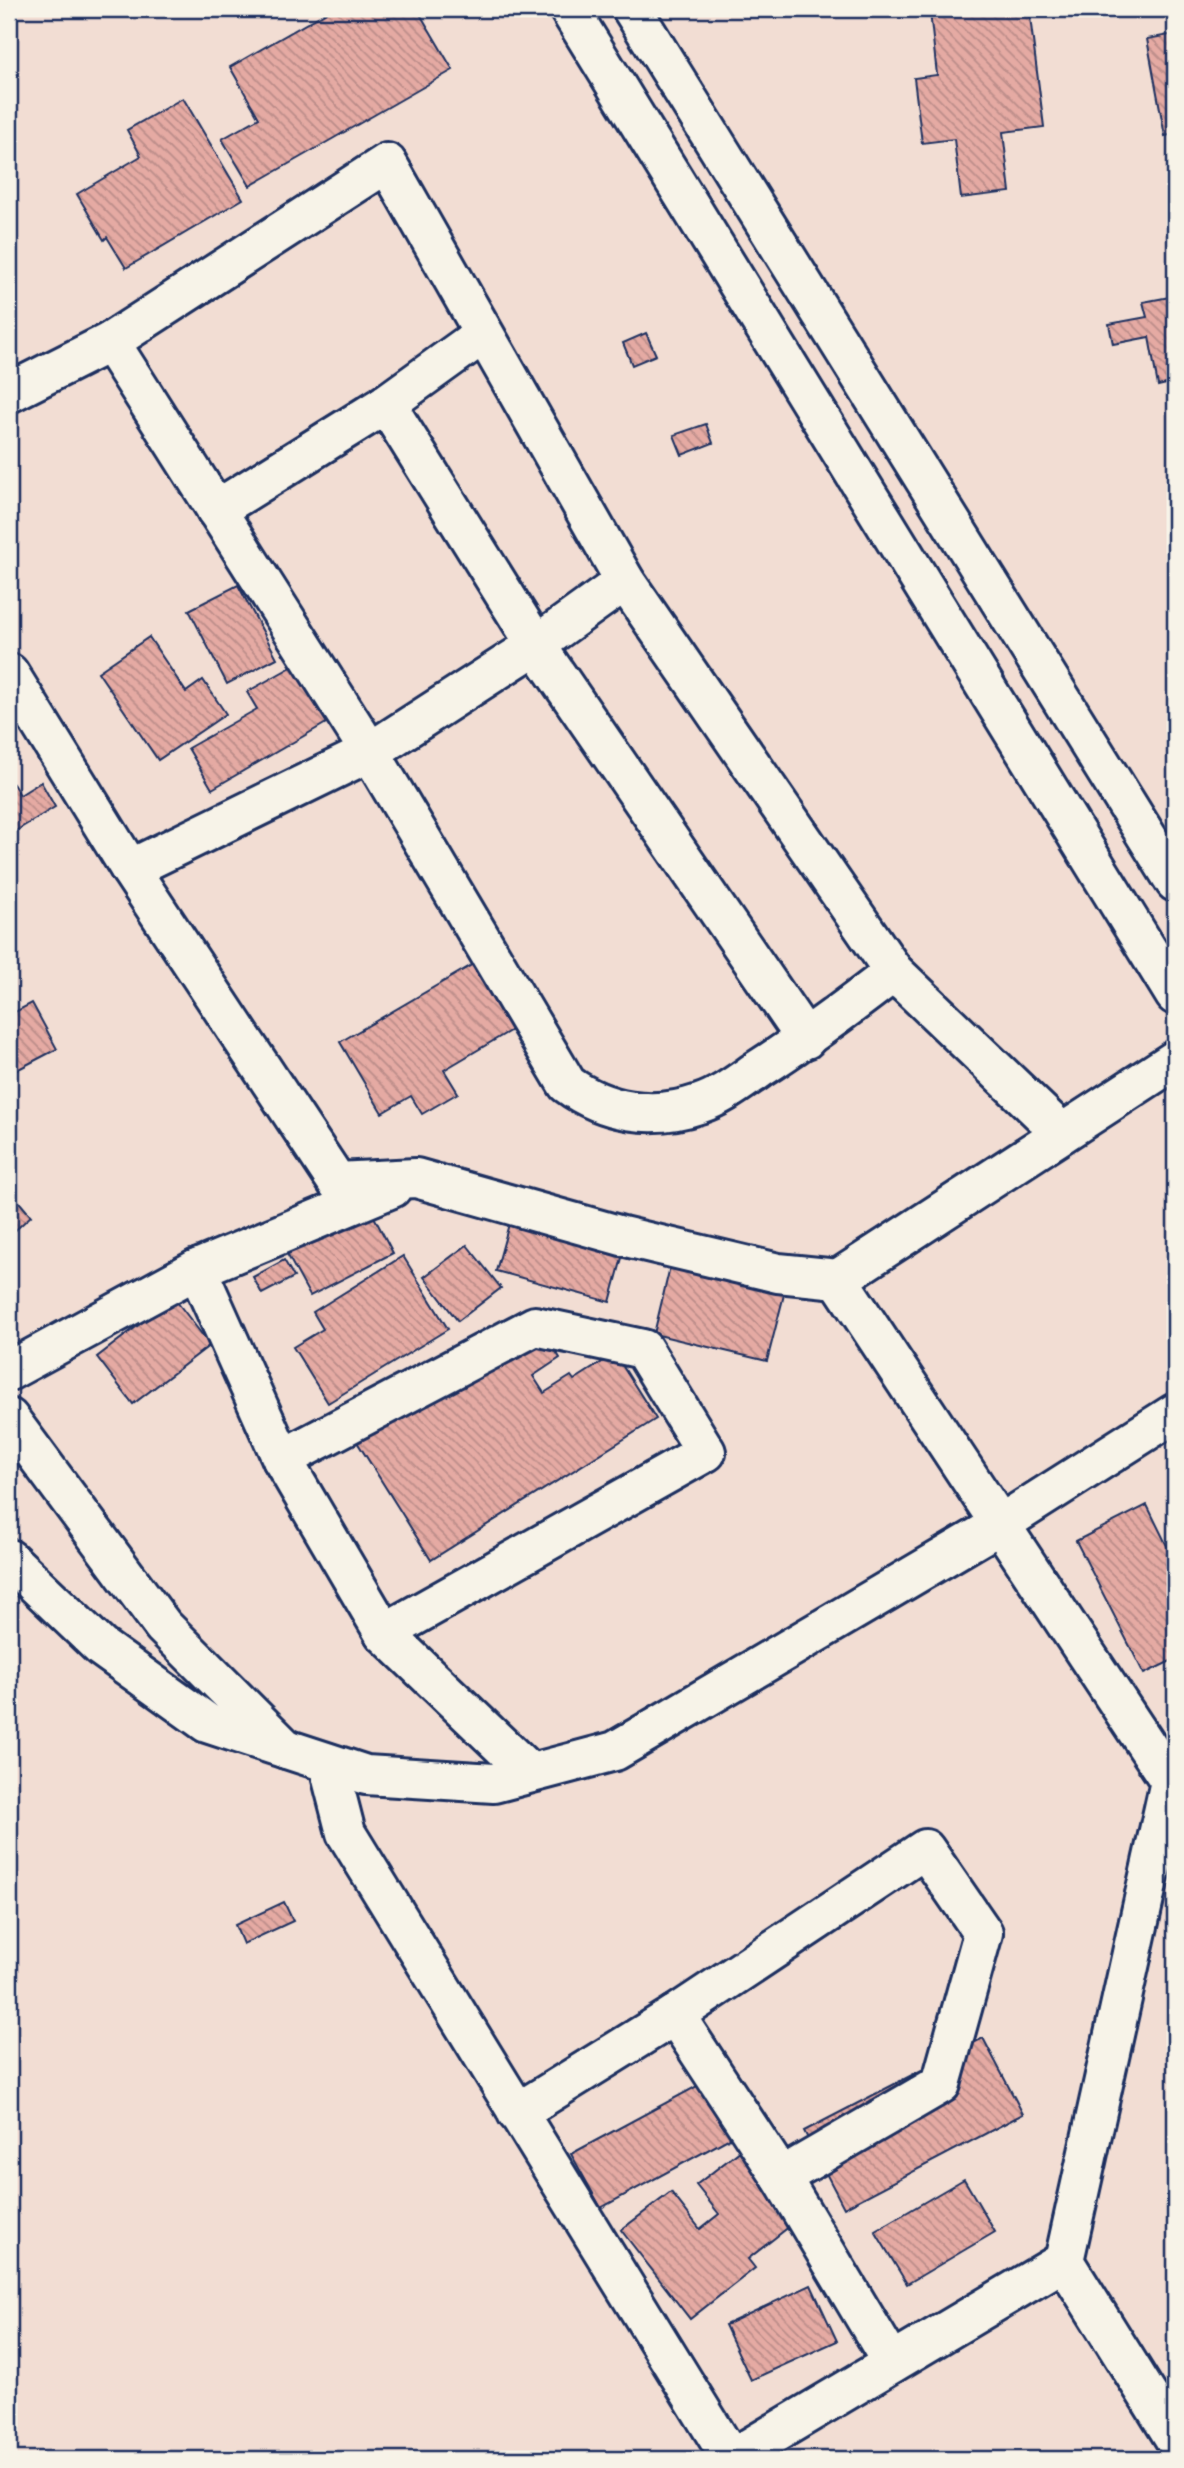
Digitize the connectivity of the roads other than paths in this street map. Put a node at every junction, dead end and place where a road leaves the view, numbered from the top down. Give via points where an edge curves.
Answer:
1 (569, 9) edge
2 (632, 9) edge
3 (483, 334) junction
4 (110, 342) junction
5 (9, 393) edge
6 (386, 404) junction
7 (216, 510) junction
8 (625, 581) junction
9 (536, 645) junction
10 (9, 673) edge
11 (370, 752) junction
12 (131, 870) junction
13 (1175, 882) edge
14 (894, 972) junction
15 (1175, 995) edge
16 (806, 1039) junction
17 (1175, 1060) edge
18 (1062, 1133) junction
19 (416, 1178) junction
20 (197, 1269) junction
21 (838, 1279) junction
22 (9, 1371) edge
23 (1174, 1413) edge
24 (9, 1418) edge
25 (282, 1459) junction
26 (999, 1525) junction
27 (9, 1559) edge
28 (384, 1633) junction
29 (286, 1749) junction
30 (328, 1763) junction
31 (530, 1773) junction
32 (1172, 1780) edge
33 (675, 2015) junction
34 (517, 2113) junction
35 (781, 2177) junction
36 (1065, 2261) junction
37 (892, 2363) junction
38 (1175, 2439) edge

1 - 15 street
2 - 13 street
3 - 4 street via 387,163
3 - 6 street
3 - 8 street
4 - 5 street
4 - 7 street
6 - 7 street
6 - 9 street
7 - 11 street
8 - 9 street
8 - 14 street
9 - 11 street
9 - 16 street
10 - 12 street
11 - 12 street
11 - 16 street via 567,1084 587,1098 637,1111 699,1104
12 - 19 street via 337,1182
14 - 16 street
14 - 18 street
17 - 18 street
18 - 21 street
19 - 20 street
19 - 21 street via 622,1236 765,1270
20 - 22 street
20 - 25 street
21 - 26 street
23 - 26 street
24 - 29 street via 163,1626
25 - 28 street
25 - 28 street via 535,1326 643,1349 706,1452
26 - 31 street via 615,1751
26 - 32 street
27 - 29 street via 102,1647 207,1723
28 - 31 street
29 - 30 street
30 - 31 street via 366,1775 494,1783
30 - 34 street via 346,1833
32 - 36 street
33 - 34 street
33 - 35 street
33 - 35 street via 925,1849 983,1933 941,2084
34 - 37 street via 731,2459
35 - 37 street
36 - 37 street
36 - 38 street

